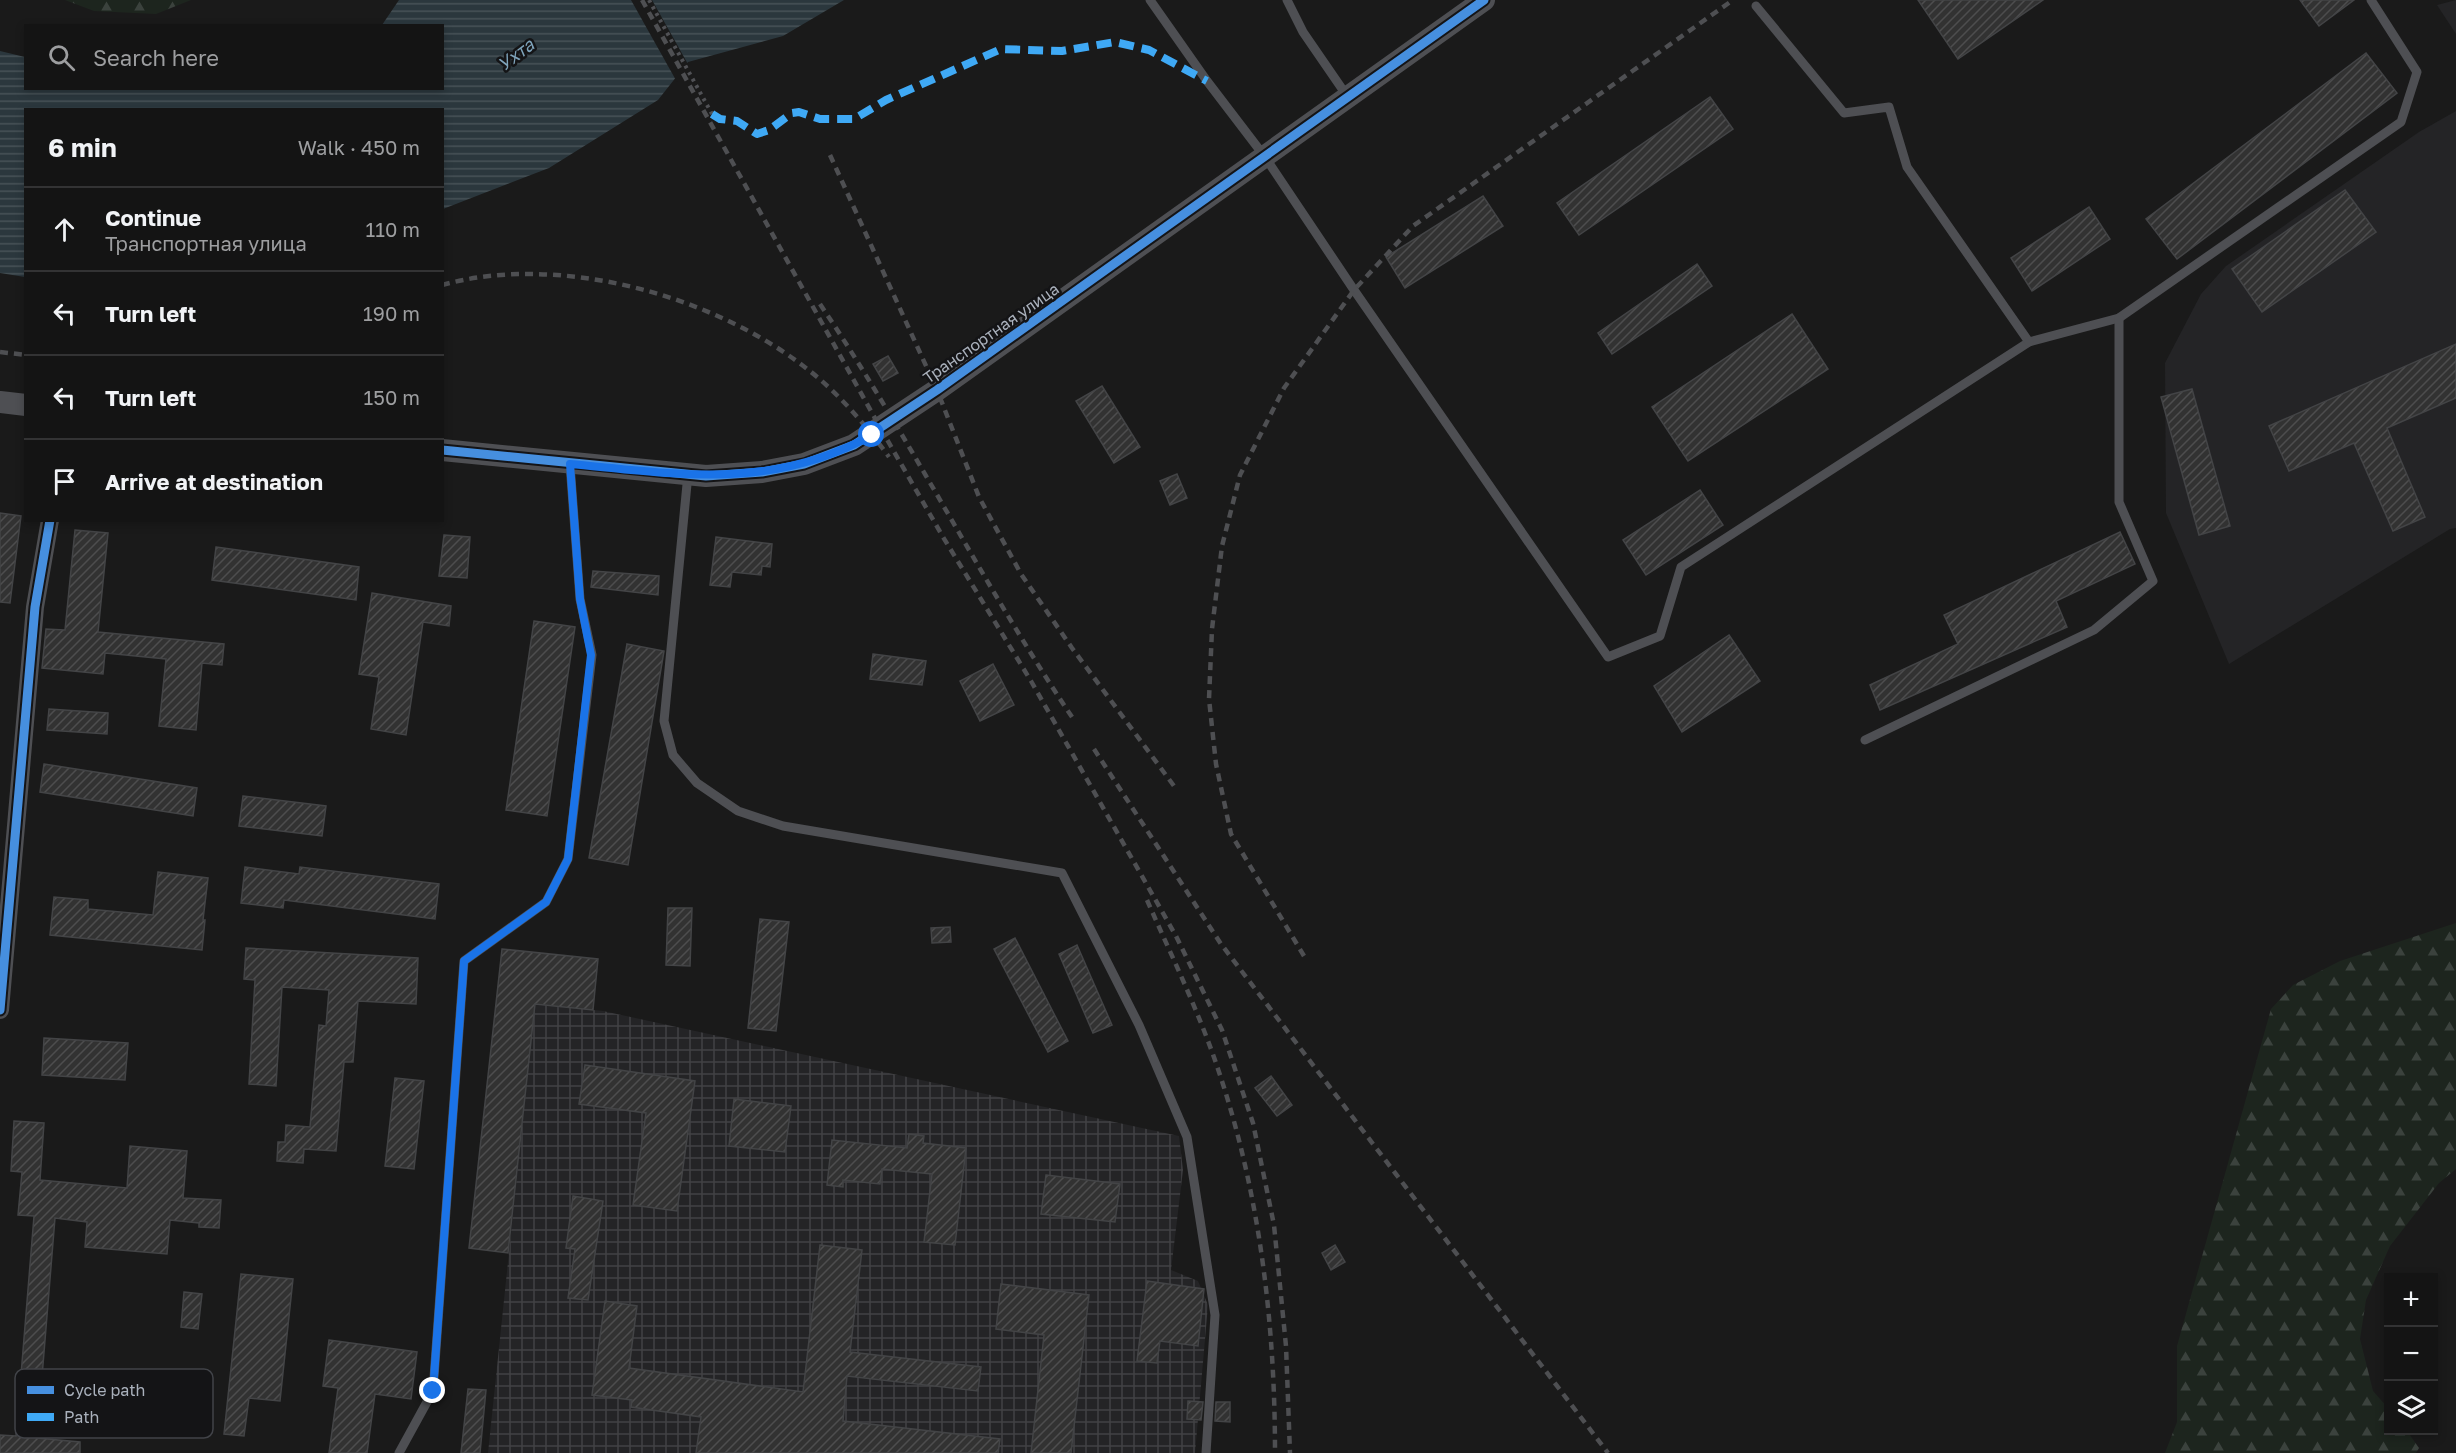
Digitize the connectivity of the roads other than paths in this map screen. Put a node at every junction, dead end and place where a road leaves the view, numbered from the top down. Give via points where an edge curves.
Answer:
1 (1150, 0) edge
2 (1287, 0) edge
3 (1484, 0) edge
4 (2371, 0) edge
5 (1756, 6) dead end
6 (1347, 96) junction
7 (1265, 157) junction
8 (2119, 318) junction
9 (2029, 342) junction
10 (0, 402) edge
11 (24, 405) edge
12 (444, 450) edge
13 (570, 464) junction
14 (688, 474) junction
15 (51, 522) edge
16 (1865, 740) dead end
17 (0, 1010) edge
18 (399, 1453) edge
19 (1206, 1453) edge

1 - 7 lane
2 - 6 lane via 1303,32
3 - 6 street, Транспортная улица
4 - 8 lane via 2417,72 2401,122
5 - 9 lane via 1844,113 1889,107 1907,167
6 - 7 street, Транспортная улица
7 - 9 lane via 1608,657 1660,636 1681,567
7 - 14 street, Транспортная улица via 863,440 782,468 725,475
8 - 9 lane
8 - 16 lane via 2119,502 2152,581 2094,630
10 - 11 street
12 - 13 street, Транспортная улица
13 - 14 street, Транспортная улица
13 - 18 lane via 580,599 591,655 568,859 546,902 464,961 433,1391
14 - 19 lane via 663,721 673,755 697,783 738,811 783,826 1062,873 1139,1025 1187,1137 1215,1315
15 - 17 street via 35,607

